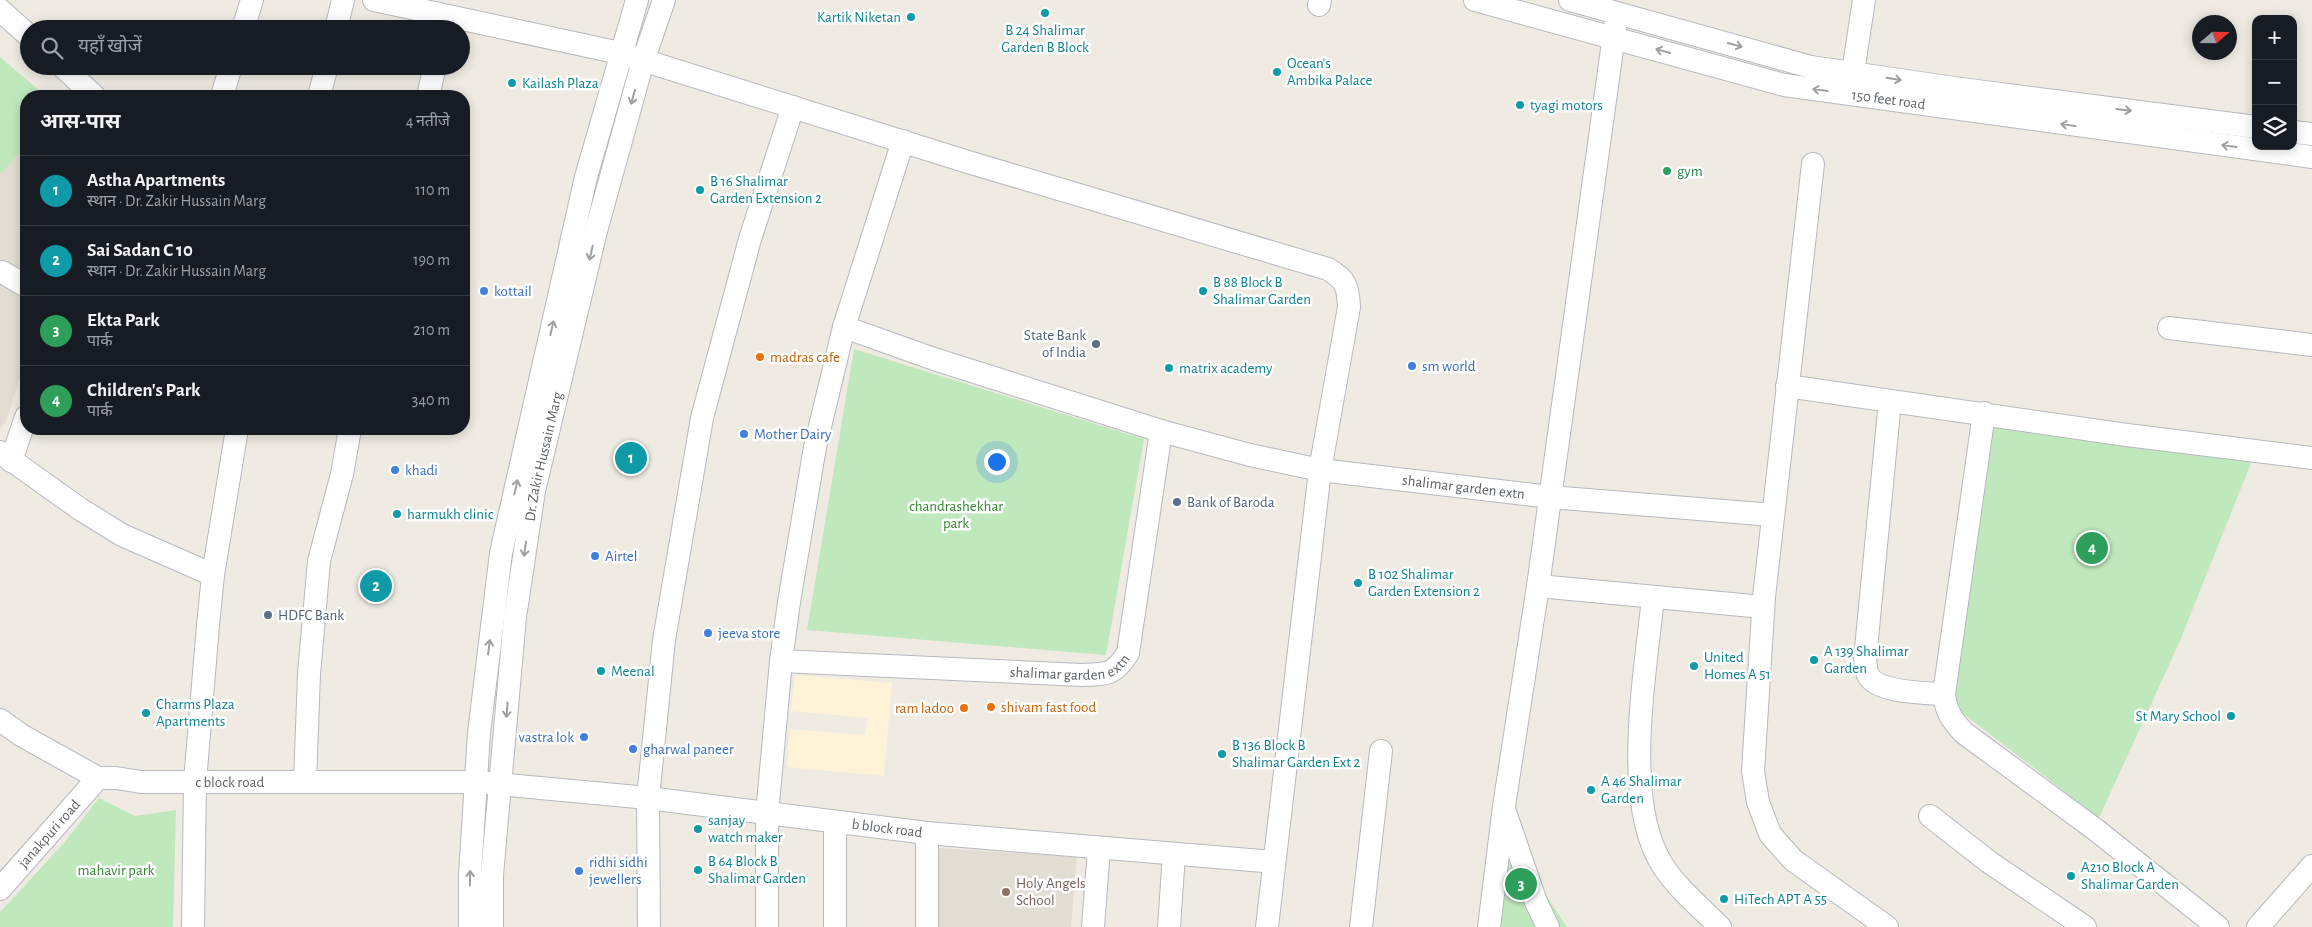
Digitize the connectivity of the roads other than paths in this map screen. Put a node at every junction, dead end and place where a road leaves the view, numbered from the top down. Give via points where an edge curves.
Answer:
1 (252, 0) edge
2 (343, 0) edge
3 (374, 0) edge
4 (637, 0) edge
5 (664, 0) edge
6 (1475, 0) edge
7 (1570, 0) edge
8 (1864, 0) edge
9 (0, 10) edge
10 (1617, 13) junction
11 (246, 20) edge
12 (338, 20) edge
13 (439, 20) edge
14 (470, 26) edge
15 (20, 28) edge
16 (1614, 38) junction
17 (620, 53) junction
18 (643, 61) junction
19 (1852, 72) junction
20 (72, 75) edge
21 (228, 75) edge
22 (325, 75) edge
23 (433, 75) edge
24 (88, 90) edge
25 (224, 90) edge
26 (321, 90) edge
27 (429, 90) edge
28 (1851, 94) junction
29 (793, 107) junction
30 (2252, 126) edge
31 (2297, 132) edge
32 (2312, 134) edge
33 (903, 141) junction
34 (2312, 157) edge
35 (1813, 164) dead end
36 (2, 272) dead end
37 (20, 282) edge
38 (844, 327) junction
39 (2169, 328) dead end
40 (2312, 345) edge
41 (1788, 386) junction
42 (1890, 401) junction
43 (1984, 414) junction
44 (20, 428) edge
45 (1161, 431) junction
46 (236, 435) edge
47 (349, 435) edge
48 (5, 456) edge
49 (2312, 458) edge
50 (1320, 470) junction
51 (1550, 497) junction
52 (1773, 516) junction
53 (213, 575) junction
54 (1538, 586) junction
55 (1653, 597) junction
56 (1763, 607) junction
57 (781, 661) junction
58 (1944, 694) junction
59 (0, 720) edge
60 (1381, 750) dead end
61 (98, 778) junction
62 (195, 782) junction
63 (305, 782) junction
64 (476, 782) junction
65 (500, 784) junction
66 (648, 798) junction
67 (1504, 806) junction
68 (767, 814) junction
69 (1930, 816) dead end
70 (835, 822) junction
71 (927, 833) junction
72 (1099, 848) junction
73 (1174, 854) junction
74 (1274, 862) junction
75 (2312, 866) edge
76 (0, 889) edge
77 (193, 927) edge
78 (470, 927) edge
79 (492, 927) edge
80 (649, 927) edge
81 (767, 927) edge
82 (835, 927) edge
83 (927, 927) edge
84 (1093, 927) edge
85 (1168, 927) edge
86 (1267, 927) edge
87 (1361, 927) edge
88 (1489, 927) edge
89 (1548, 927) edge
90 (1720, 927) edge
91 (1887, 927) edge
92 (2085, 927) edge
93 (2218, 927) edge
94 (2258, 927) edge

1 - 11 street
2 - 12 street
3 - 13 street
4 - 17 street, Dr. Zakir Hussain Marg
5 - 18 street, Dr. Zakir Hussain Marg
6 - 16 street, 150 feet road
7 - 10 street, 150 feet road
8 - 19 street
9 - 15 street
10 - 16 street
10 -> 19 street, 150 feet road via 1812,66
14 - 17 street
28 -> 16 street, 150 feet road via 1784,85
16 - 51 street
17 - 18 street
64 -> 17 street, Dr. Zakir Hussain Marg via 478,734 500,552 586,177
18 - 29 street
18 -> 65 street, Dr. Zakir Hussain Marg via 596,231 534,491 515,617
19 - 28 street
19 -> 30 street, 150 feet road
20 - 24 street
21 - 25 street
22 - 26 street
23 - 27 street
34 -> 28 street, 150 feet road
29 - 33 street
29 - 66 street via 750,239 702,418 664,640
31 - 32 street
33 - 38 street
33 - 50 street via 1328,269 1341,277 1348,290 1349,307
35 - 41 street
36 - 37 street
38 - 45 street, shalimar garden extn
38 - 57 street via 815,447
39 - 40 street
41 - 42 street
41 - 52 street
42 - 43 street
42 - 58 street via 1865,659 1868,675 1887,688
43 - 49 street
43 - 58 street
44 - 48 street
45 - 50 street, shalimar garden extn
45 - 57 street, shalimar garden extn via 1128,653 1118,669 1082,675
46 - 53 street
47 - 63 street via 319,560 309,674
48 - 53 street via 122,535
50 - 51 street, shalimar garden extn
50 - 74 street
51 - 52 street, shalimar garden extn
51 - 54 street
52 - 56 street
53 - 62 street
54 - 55 street
54 - 67 street
55 - 56 street
55 - 90 street via 1640,734 1641,797 1654,847 1663,866
56 - 91 street via 1753,771 1758,802 1770,834 1793,860
57 - 68 street
58 - 93 street via 1951,720 1964,733 2096,830
59 - 61 street, c block road via 21,736
60 - 87 street
61 - 62 street, c block road
61 - 76 street, janakpuri road
62 - 63 street, c block road
62 - 77 street
63 - 64 street, c block road
64 - 65 street, c block road
78 -> 64 street, Dr. Zakir Hussain Marg
65 - 66 street, b block road
65 - 79 street, Dr. Zakir Hussain Marg via 492,875
66 - 68 street, b block road
66 - 80 street
67 - 88 street
67 - 89 street via 1536,902
68 - 70 street, b block road
68 - 81 street
69 - 92 street via 1989,862
70 - 71 street, b block road
70 - 82 street
71 - 72 street, b block road
71 - 83 street
72 - 73 street, b block road
72 - 84 street
73 - 74 street, b block road
73 - 85 street
74 - 86 street
75 - 94 street

